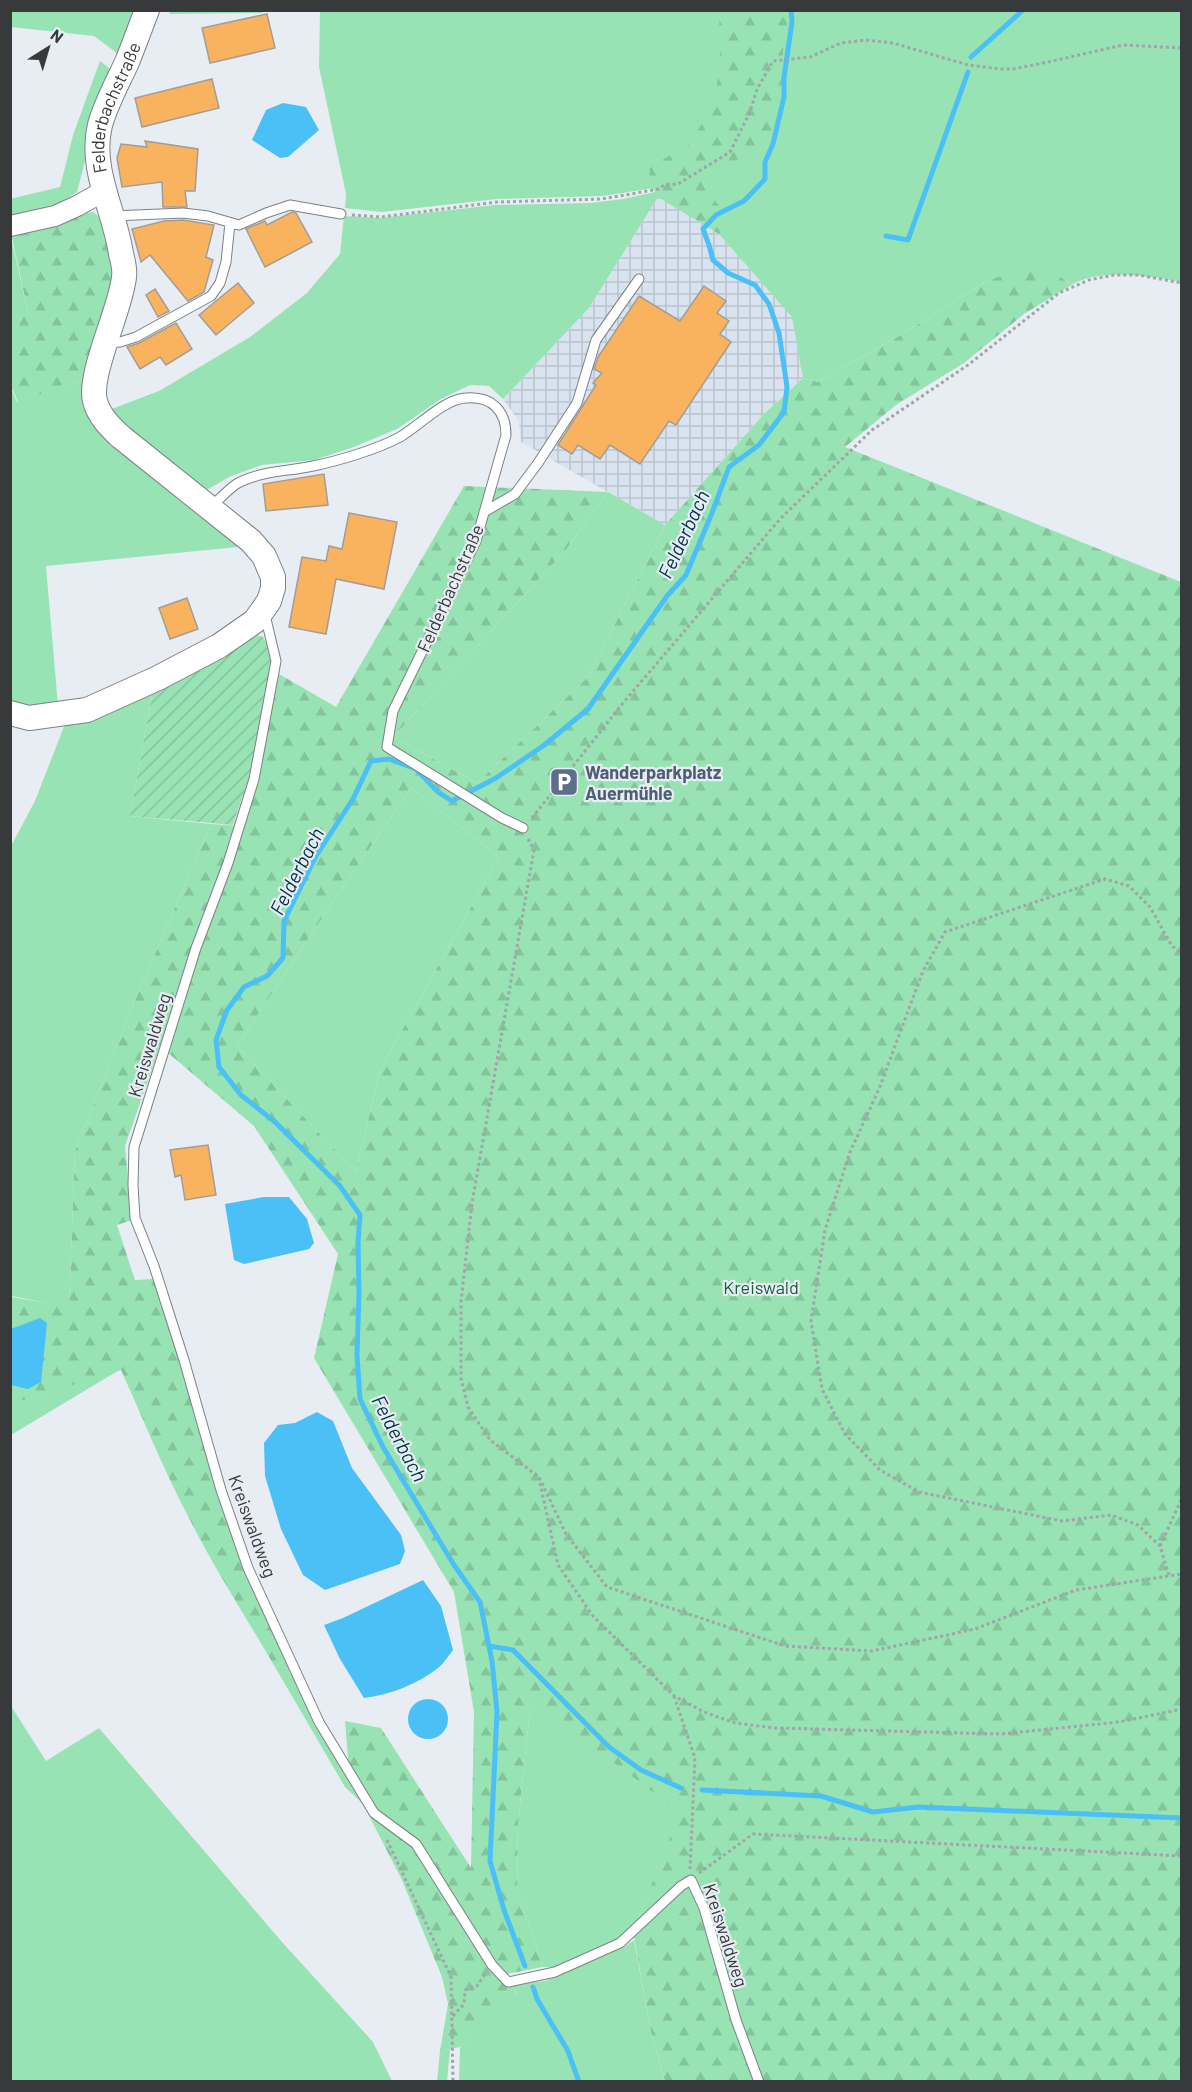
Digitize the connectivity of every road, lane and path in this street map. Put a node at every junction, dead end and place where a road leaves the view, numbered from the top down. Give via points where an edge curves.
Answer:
1 (147, 10) edge
2 (1182, 48) edge
3 (104, 191) junction
4 (341, 213) joint
5 (113, 216) junction
6 (230, 223) junction
7 (10, 226) edge
8 (639, 279) dead end
9 (1182, 283) edge
10 (106, 344) junction
11 (211, 507) junction
12 (484, 512) junction
13 (261, 614) junction
14 (10, 713) edge
15 (524, 828) junction
16 (1182, 954) edge
17 (538, 1477) junction
18 (1182, 1498) edge
19 (1160, 1546) junction
20 (1182, 1574) edge
21 (1169, 1575) junction
22 (674, 1696) junction
23 (1182, 1709) edge
24 (374, 1813) junction
25 (1182, 1856) edge
26 (691, 1880) junction
27 (492, 1965) junction
28 (452, 2017) junction
29 (453, 2082) edge
30 (759, 2082) edge

1 - 3 street, Felderbachstraße via 100,126 98,159
2 - 4 path via 1123,45 1000,69 968,65 893,43 866,39 841,43 810,57 773,61 730,152 678,184 602,199 480,204 381,217
3 - 5 street, Felderbachstraße
3 - 7 street via 55,216
4 - 6 lane via 290,206 239,225
5 - 6 lane via 202,214
5 - 10 street, Felderbachstraße via 125,276
6 - 10 lane via 226,262 211,296 136,337
8 - 12 lane via 596,340 577,403 538,463 515,495
9 - 15 path via 1138,274 1114,275 1089,280 1059,293 968,364 872,430 780,519 622,703
10 - 11 street, Felderbachstraße via 94,389 101,415 129,444
11 - 12 lane, Felderbachstraße via 236,484 265,472 314,466 356,454 399,437 438,410 464,398 486,399 506,422 506,435
11 - 13 street, Felderbachstraße via 264,556 273,588
12 - 15 lane, Felderbachstraße via 476,541 393,711 387,747
13 - 14 street, Felderbachstraße via 219,646 87,710 29,718
13 - 24 lane, Kreiswaldweg via 267,619 276,661 254,779 134,1147 135,1218 184,1360 248,1568 319,1722
15 - 17 path via 534,850 472,1203 461,1302 461,1378 468,1407 490,1440
16 - 19 path via 1172,946 1150,907 1129,886 1106,879 945,932 923,971 879,1089 850,1152 825,1230 811,1321 822,1389 845,1434 880,1470 920,1492 1062,1521 1111,1515 1138,1526
17 - 21 path via 566,1534 607,1587 785,1646 872,1651 975,1629 1076,1590
17 - 22 path via 558,1564 593,1616
18 - 19 path
19 - 21 path
20 - 21 path
22 - 23 path via 735,1723 775,1728 1001,1734 1119,1722
22 - 26 path via 695,1758
24 - 27 lane, Kreiswaldweg via 416,1844
24 - 28 path via 451,1977
25 - 26 path via 753,1834
26 - 27 lane, Kreiswaldweg via 620,1944 555,1972 508,1982
26 - 30 lane, Kreiswaldweg via 704,1908 736,2020
27 - 28 path via 477,1986 465,1990 464,2004
28 - 29 path

